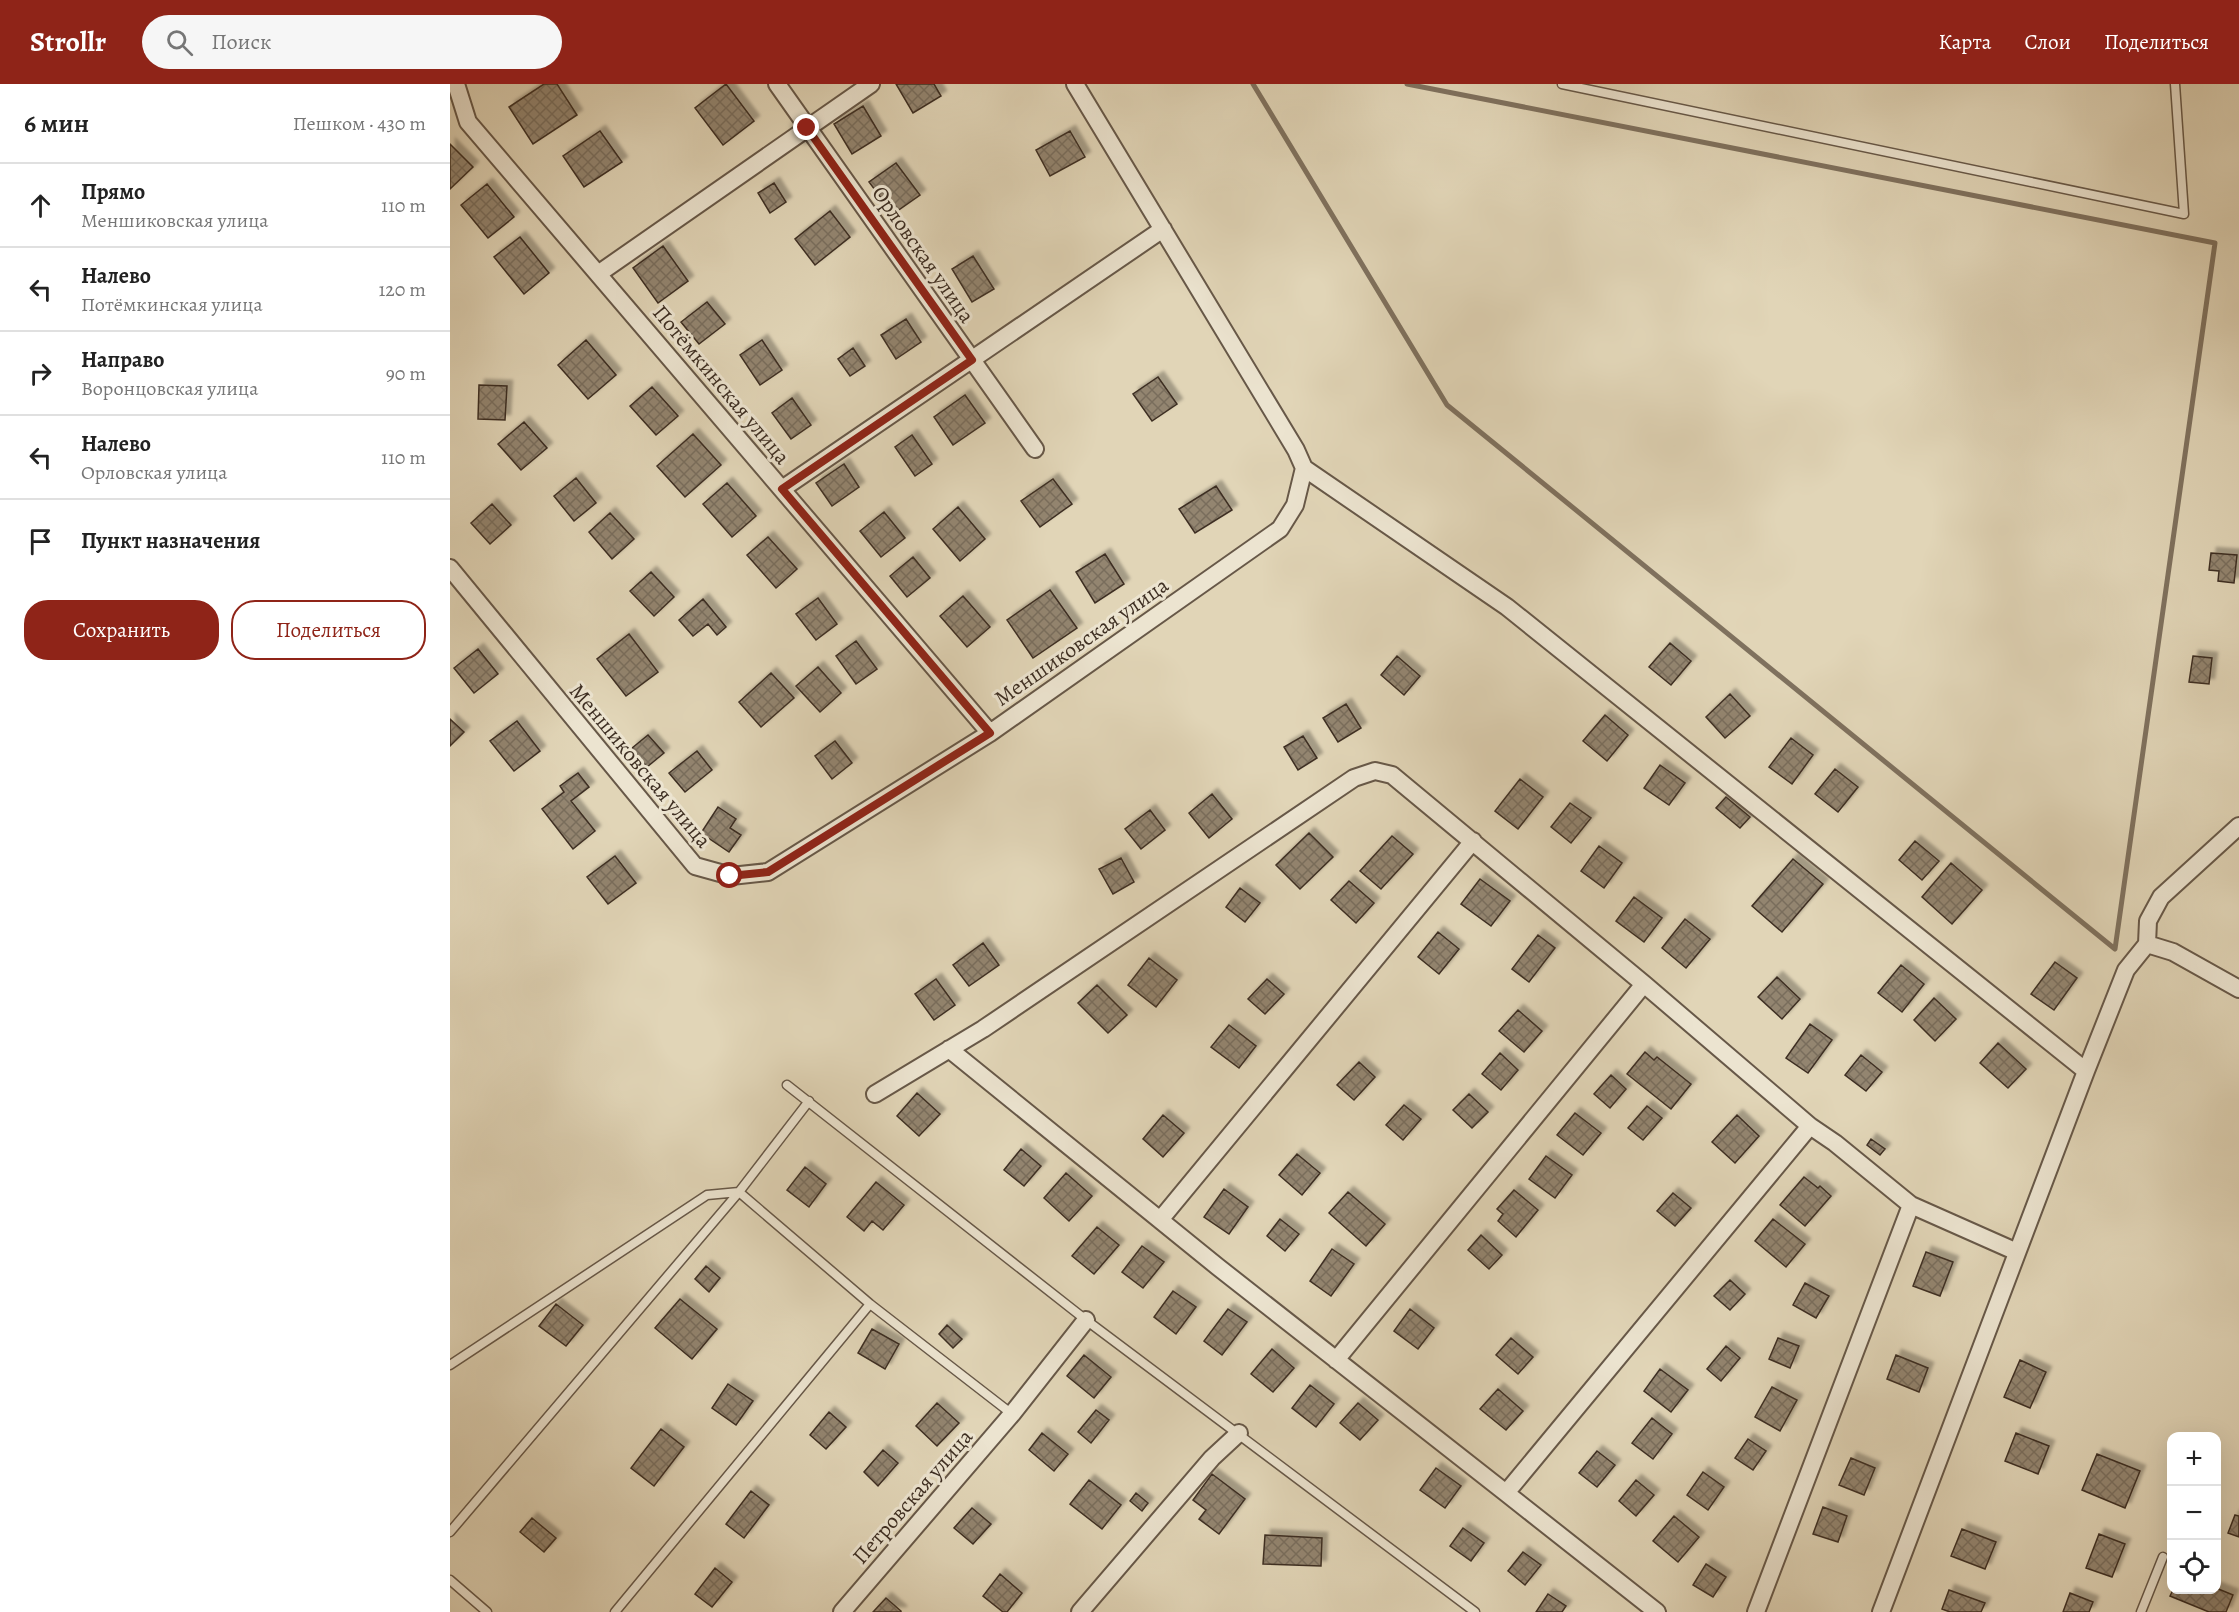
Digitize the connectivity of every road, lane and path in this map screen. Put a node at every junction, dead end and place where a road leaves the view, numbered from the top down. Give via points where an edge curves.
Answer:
1 (456, 84) edge
2 (777, 84) edge
3 (871, 84) edge
4 (1075, 84) edge
5 (1562, 84) edge
6 (2175, 84) edge
7 (807, 128) junction
8 (1163, 229) junction
9 (598, 274) junction
10 (972, 360) junction
11 (1035, 449) dead end
12 (1304, 468) junction
13 (782, 489) junction
14 (450, 568) edge
15 (990, 733) junction
16 (2239, 826) edge
17 (1473, 841) junction
18 (2147, 944) junction
19 (1644, 984) junction
20 (2239, 989) edge
21 (949, 1049) junction
22 (2086, 1071) junction
23 (787, 1085) dead end
24 (875, 1094) dead end
25 (809, 1101) junction
26 (1810, 1126) junction
27 (739, 1192) junction
28 (1911, 1205) junction
29 (1160, 1220) junction
30 (2018, 1252) junction
31 (870, 1304) junction
32 (1086, 1320) junction
33 (1336, 1360) junction
34 (450, 1365) edge
35 (1014, 1412) junction
36 (1239, 1433) junction
37 (1506, 1493) junction
38 (450, 1532) edge
39 (2163, 1557) dead end
40 (450, 1580) edge
41 (487, 1612) edge
42 (615, 1612) edge
43 (842, 1612) edge
44 (1080, 1612) edge
45 (1475, 1612) edge
46 (1657, 1612) edge
47 (1756, 1612) edge
48 (1882, 1612) edge
49 (2141, 1612) edge

1 - 9 street, Потёмкинская улица via 468,122
2 - 7 street, Орловская улица
3 - 7 street
4 - 8 street
5 - 6 lane via 2184,214
7 - 9 street
7 - 10 street, Орловская улица
8 - 10 street
8 - 12 street
9 - 13 street, Потёмкинская улица
10 - 11 street, Орловская улица
10 - 13 street
12 - 15 street, Меншиковская улица via 1295,505 1280,529
12 - 22 street via 1507,607
13 - 15 street, Потёмкинская улица
14 - 15 street, Меншиковская улица via 695,866 730,876 768,872
16 - 18 street via 2161,897 2148,921
17 - 19 street
17 - 21 street via 1392,775 1375,771 1354,778
17 - 29 street
18 - 20 street via 2173,952
18 - 22 street via 2126,970
19 - 26 street
19 - 33 street
21 - 24 street
21 - 29 street
22 - 30 street
23 - 25 lane
25 - 27 lane
25 - 32 lane
26 - 28 street
26 - 37 street
27 - 31 lane
27 - 34 lane via 707,1195
27 - 38 lane
28 - 30 street
28 - 47 street
29 - 33 street
30 - 48 street
31 - 35 lane
31 - 42 lane
32 - 35 street, Петровская улица
32 - 36 lane
33 - 37 street
35 - 43 street, Петровская улица
36 - 44 street via 1212,1458
36 - 45 lane
37 - 46 street
39 - 49 lane
40 - 41 lane

